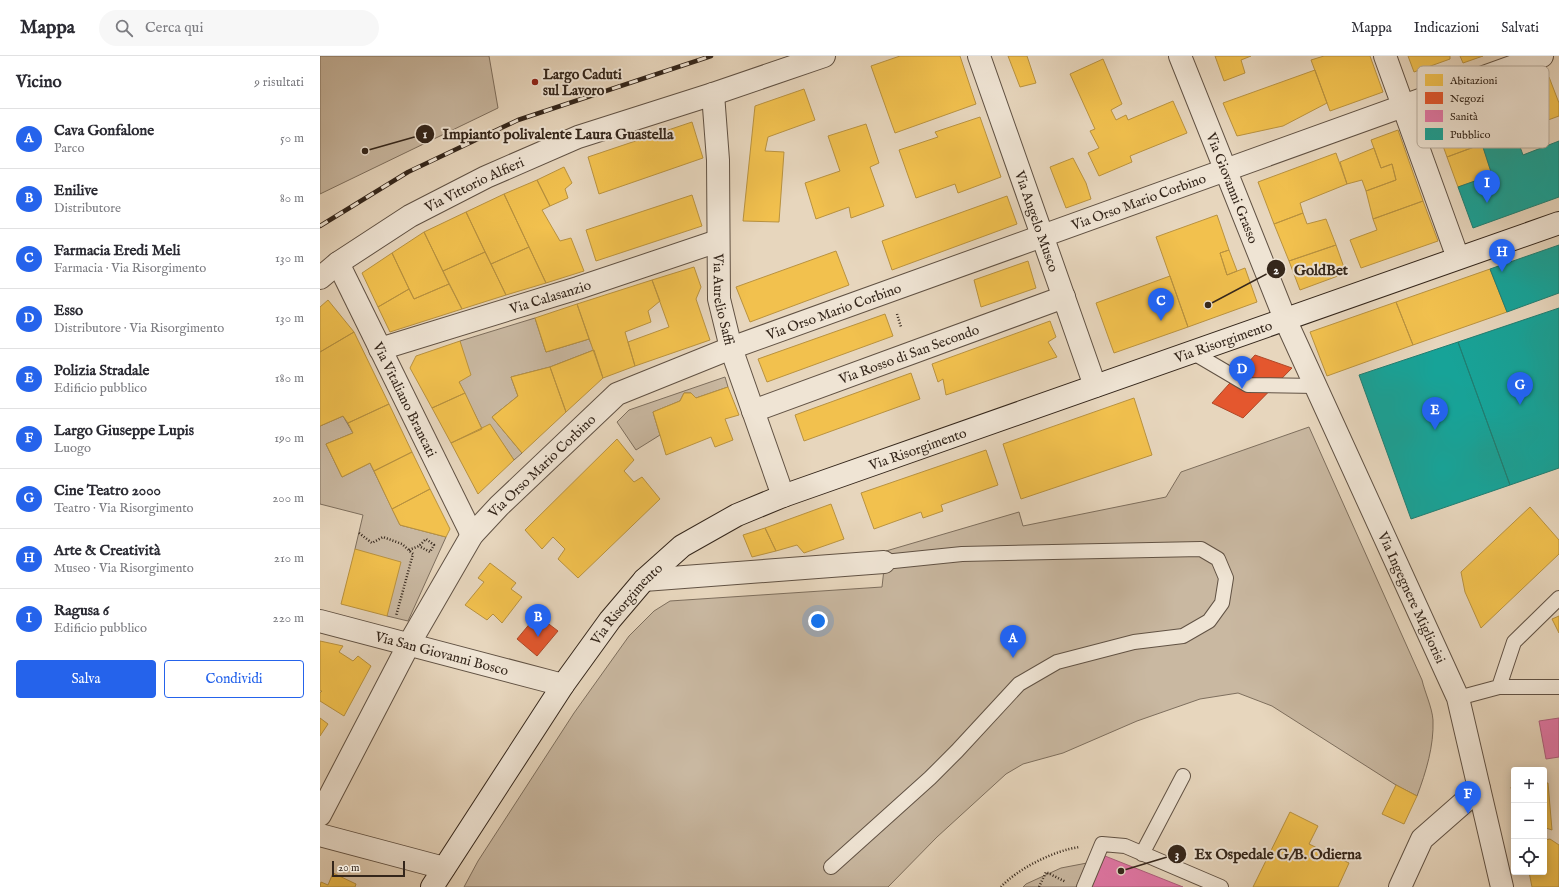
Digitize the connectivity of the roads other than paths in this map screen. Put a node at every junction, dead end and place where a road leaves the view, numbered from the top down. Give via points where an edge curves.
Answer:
1 (824, 56) edge
2 (979, 56) edge
3 (1180, 56) edge
4 (1385, 56) edge
5 (1542, 56) edge
6 (1514, 66) edge
7 (713, 94) junction
8 (1417, 101) edge
9 (1403, 106) junction
10 (1417, 145) edge
11 (1418, 148) edge
12 (1225, 170) junction
13 (1559, 223) edge
14 (1042, 235) junction
15 (718, 241) junction
16 (1458, 258) junction
17 (338, 264) junction
18 (320, 278) edge
19 (1064, 297) junction
20 (1285, 320) junction
21 (732, 348) junction
22 (380, 349) junction
23 (1192, 352) junction
24 (1095, 386) junction
25 (1316, 386) junction
26 (753, 411) junction
27 (783, 496) junction
28 (472, 536) junction
29 (884, 562) joint
30 (644, 580) junction
31 (1559, 598) edge
32 (320, 621) edge
33 (409, 644) junction
34 (563, 685) junction
35 (1499, 687) junction
36 (1559, 687) edge
37 (1458, 698) junction
38 (1183, 776) dead end
39 (1479, 789) junction
40 (320, 815) edge
41 (320, 836) edge
42 (1142, 854) junction
43 (831, 867) dead end
44 (444, 868) junction
45 (1077, 885) edge
46 (432, 887) edge
47 (1221, 887) edge
48 (1400, 887) edge
49 (1502, 887) edge

1 - 7 street, Via Vittorio Alfieri
2 - 14 street, Via Angelo Musco
3 - 12 street, Via Giovanni Grasso
4 - 9 street
5 - 6 street, Via Orso Mario Corbino
7 - 15 street, Via Aurelio Saffi via 718,160
7 - 17 street, Via Vittorio Alfieri via 578,137 486,177 410,216
8 - 9 street, Via Orso Mario Corbino
9 - 10 street
9 - 12 street, Via Orso Mario Corbino
11 - 16 street
12 - 14 street, Via Orso Mario Corbino
12 - 20 street, Via Giovanni Grasso
13 - 16 street, Via Risorgimento
14 - 19 street, Via Angelo Musco
14 - 21 street, Via Orso Mario Corbino
15 - 21 street, Via Aurelio Saffi via 719,299
15 - 22 street, Via Calasanzio via 578,288
16 - 20 street, Via Risorgimento
17 - 18 street, Via Vittorio Alfieri
17 - 22 street, Via Vitaliano Brancati
19 - 24 street, Via Angelo Musco
19 - 26 street, Via Rosso di San Secondo
20 - 23 street, Via Risorgimento
20 - 25 street, Via Ingegnere Migliorisi
21 - 26 street, Via Aurelio Saffi
21 - 28 street, Via Orso Mario Corbino via 617,394 499,506
22 - 28 street, Via Vitaliano Brancati
23 - 24 street, Via Risorgimento
23 - 25 lane via 1248,385
24 - 27 street, Via Risorgimento
25 - 37 street, Via Ingegnere Migliorisi
26 - 27 street, Via Aurelio Saffi
27 - 30 street, Via Risorgimento via 737,515 682,546
28 - 33 street, Via Orso Mario Corbino
29 - 30 street
29 - 43 lane via 962,554 1201,549 1218,559 1226,578 1222,603 1210,621 1183,636 1134,642 1056,662 1019,684 930,778
30 - 34 street, Via Risorgimento via 610,620
31 - 35 lane via 1514,642
32 - 33 street, Via San Giovanni Bosco
33 - 34 street, Via San Giovanni Bosco
33 - 40 street, Via Orso Mario Corbino
34 - 44 street, Via Risorgimento
35 - 36 lane
35 - 37 lane
37 - 39 street, Via Ingegnere Migliorisi
38 - 42 lane
39 - 48 street via 1422,839
39 - 49 street, Via Ingegnere Migliorisi
41 - 44 street
42 - 45 lane via 1125,846 1102,844
42 - 47 lane
44 - 46 street, Via Risorgimento

